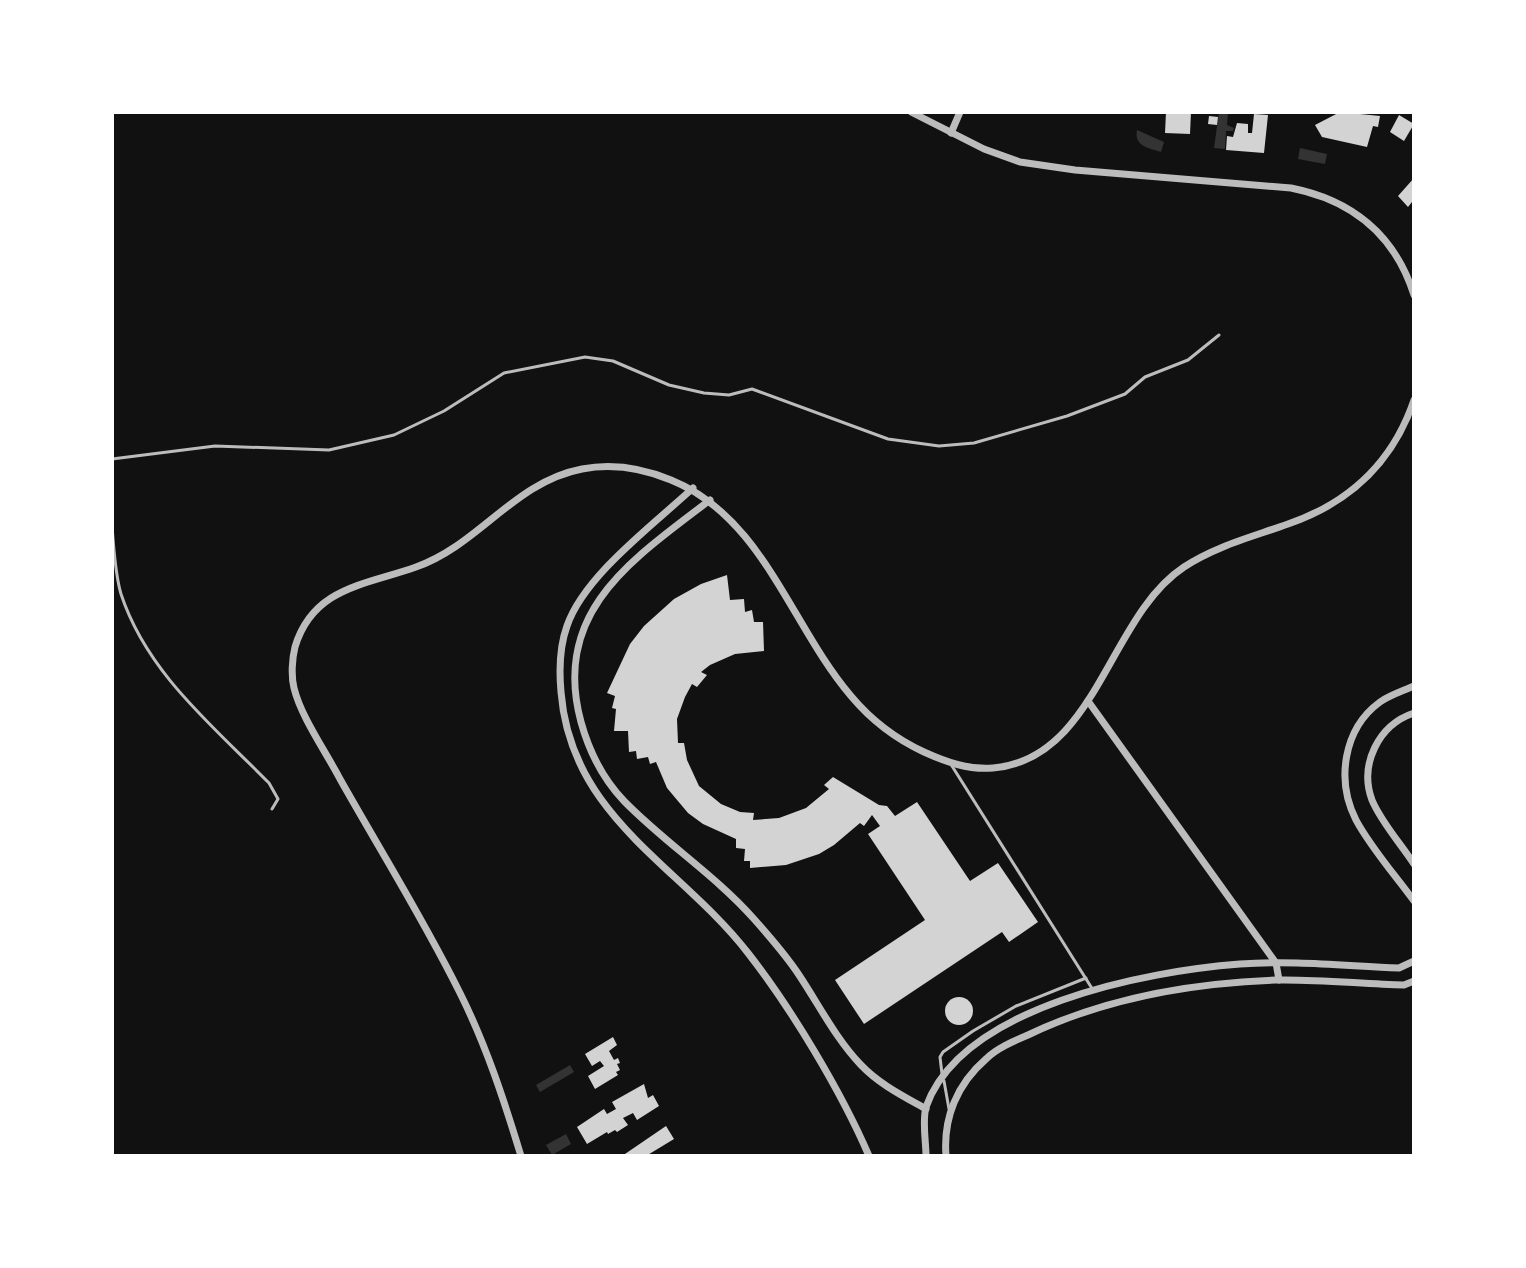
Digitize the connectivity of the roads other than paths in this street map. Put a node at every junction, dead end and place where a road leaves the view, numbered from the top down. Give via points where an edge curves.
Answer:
1 (911, 112) edge
2 (960, 112) edge
3 (951, 133) junction
4 (1414, 295) edge
5 (1219, 335) dead end
6 (1414, 400) edge
7 (112, 459) edge
8 (693, 488) junction
9 (710, 500) junction
10 (112, 527) edge
11 (1414, 686) edge
12 (1088, 701) junction
13 (1414, 713) edge
14 (951, 764) junction
15 (272, 809) dead end
16 (1414, 864) edge
17 (1414, 901) edge
18 (1414, 961) edge
19 (1276, 963) junction
20 (1086, 978) junction
21 (1279, 980) junction
22 (1414, 981) edge
23 (1093, 990) junction
24 (944, 1078) junction
25 (926, 1109) junction
26 (949, 1113) junction
27 (521, 1156) edge
28 (869, 1156) edge
29 (926, 1156) edge
30 (946, 1156) edge

1 - 3 street
2 - 3 street
3 - 4 street via 1020,162 1314,192 1383,235
5 - 7 lane via 1188,360 1145,377 1125,394 974,443 939,446 888,439 752,389 729,395 704,393 669,385 613,361 585,357 504,373 394,435 329,450 215,446
6 - 12 street via 1379,465 1335,503 1181,569 1149,599
8 - 9 street
8 - 27 street via 620,466 548,479 439,557 335,594 308,619 296,644 292,679 299,703 460,993 499,1085
8 - 28 street via 595,580 566,626 559,665 573,750 620,824 747,952 801,1032
9 - 14 street via 746,538 854,699 897,737
9 - 25 street via 611,583 592,608 575,660 584,731 594,758 623,800 745,909 797,971 846,1048 881,1083
10 - 15 lane via 121,593 138,633 173,687 269,783 278,799
11 - 17 street via 1381,701 1362,720 1346,758 1344,779 1357,821
12 - 14 street via 1060,735 1028,758 992,768
12 - 19 street
13 - 16 street via 1378,739 1368,782 1373,802
14 - 20 lane
18 - 19 street via 1399,968
19 - 21 street
19 - 23 street via 1186,969
20 - 23 lane
20 - 24 lane via 1016,1006 955,1044 940,1057
21 - 22 street via 1404,985
21 - 26 street via 1147,995 1038,1030 987,1057 966,1079
23 - 24 street via 999,1029 969,1049
24 - 25 street
24 - 26 lane
25 - 29 street
26 - 30 street

